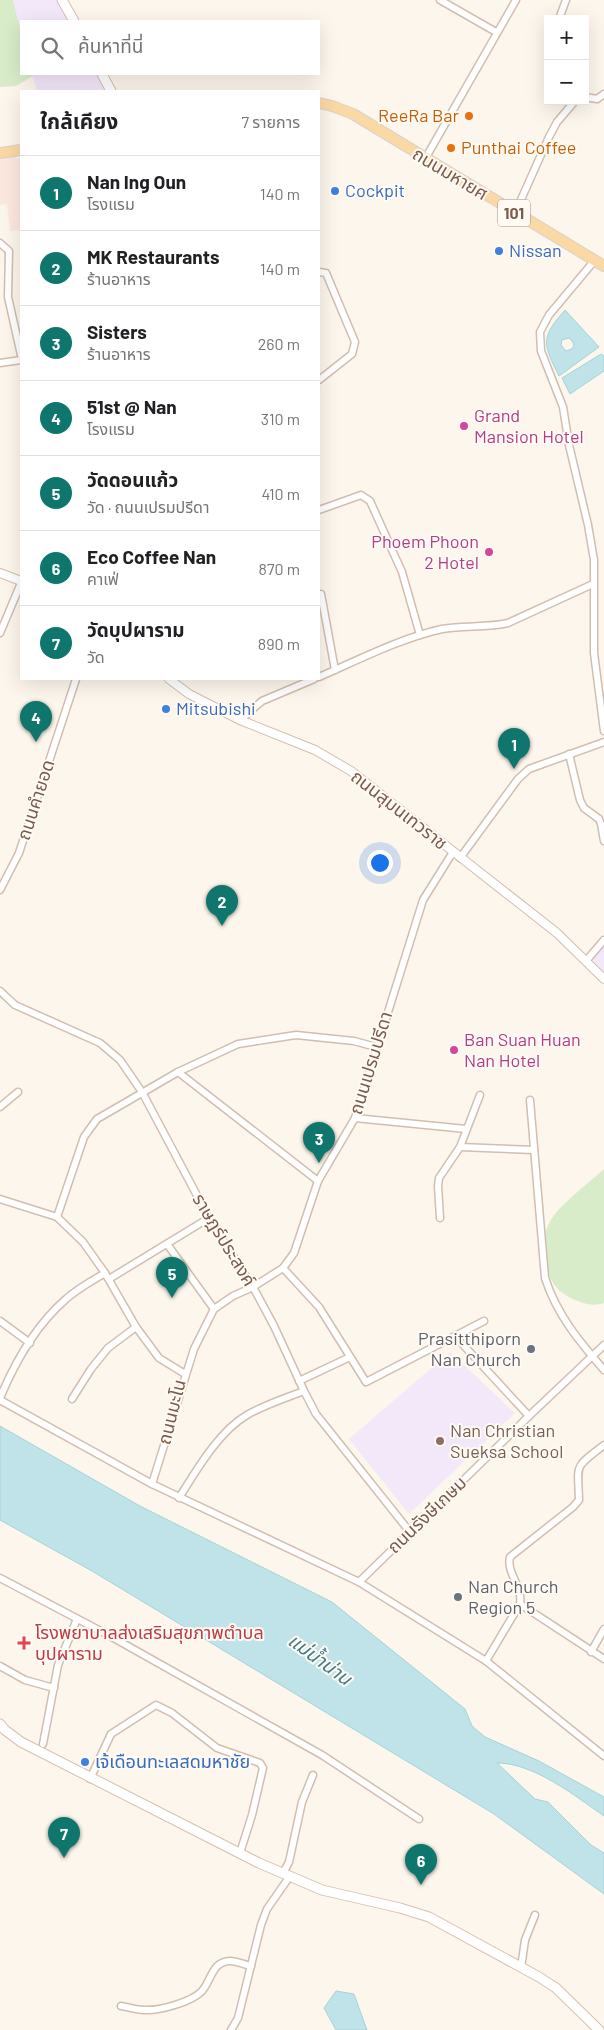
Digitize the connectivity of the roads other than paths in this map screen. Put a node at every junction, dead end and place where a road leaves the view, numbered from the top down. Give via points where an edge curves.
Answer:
1 (62, 0) edge
2 (440, 0) edge
3 (516, 0) edge
4 (566, 0) edge
5 (560, 15) edge
6 (73, 20) edge
7 (496, 32) junction
8 (103, 75) edge
9 (110, 90) edge
10 (604, 94) edge
11 (589, 98) edge
12 (320, 103) edge
13 (572, 105) edge
14 (20, 150) edge
15 (0, 152) edge
16 (425, 159) junction
17 (515, 213) junction
18 (0, 243) edge
19 (595, 260) junction
20 (604, 266) edge
21 (320, 272) edge
22 (20, 351) edge
23 (20, 360) edge
24 (0, 363) edge
25 (320, 379) edge
26 (320, 510) edge
27 (0, 573) edge
28 (20, 582) edge
29 (20, 584) edge
30 (593, 584) junction
31 (321, 594) dead end
32 (0, 633) edge
33 (420, 635) junction
34 (335, 670) junction
35 (320, 677) edge
36 (76, 680) edge
37 (170, 680) edge
38 (312, 680) edge
39 (240, 720) junction
40 (604, 731) edge
41 (604, 742) edge
42 (569, 754) junction
43 (604, 841) edge
44 (453, 852) junction
45 (460, 858) junction
46 (0, 890) edge
47 (604, 940) edge
48 (586, 960) junction
49 (604, 979) edge
50 (0, 992) edge
51 (376, 1047) junction
52 (178, 1072) junction
53 (18, 1092) dead end
54 (142, 1092) junction
55 (480, 1095) dead end
56 (530, 1100) dead end
57 (0, 1107) edge
58 (356, 1118) junction
59 (466, 1129) junction
60 (460, 1147) junction
61 (534, 1150) junction
62 (318, 1181) junction
63 (0, 1199) edge
64 (57, 1217) junction
65 (209, 1218) junction
66 (440, 1218) dead end
67 (167, 1244) junction
68 (283, 1268) junction
69 (105, 1272) junction
70 (109, 1279) junction
71 (253, 1287) junction
72 (214, 1309) junction
73 (0, 1321) edge
74 (484, 1321) dead end
75 (136, 1327) junction
76 (455, 1336) junction
77 (30, 1343) junction
78 (604, 1345) edge
79 (350, 1357) junction
80 (592, 1357) junction
81 (604, 1370) edge
82 (185, 1374) junction
83 (299, 1381) junction
84 (304, 1391) junction
85 (0, 1399) edge
86 (72, 1399) dead end
87 (529, 1416) junction
88 (604, 1445) edge
89 (152, 1484) junction
90 (180, 1498) junction
91 (410, 1532) junction
92 (0, 1578) edge
93 (359, 1582) junction
94 (520, 1604) junction
95 (77, 1618) junction
96 (604, 1629) edge
97 (591, 1652) junction
98 (604, 1660) edge
99 (486, 1661) junction
100 (0, 1666) edge
101 (54, 1688) junction
102 (0, 1724) edge
103 (43, 1744) dead end
104 (604, 1756) edge
105 (313, 1775) dead end
106 (90, 1779) junction
107 (419, 1819) dead end
108 (240, 1853) junction
109 (286, 1874) junction
110 (536, 1915) dead end
111 (251, 1966) junction
112 (521, 1968) junction
113 (121, 2006) dead end
114 (231, 2030) edge
115 (599, 2030) edge

1 - 6 main road
2 - 7 street
3 - 7 street
4 - 5 street
7 - 16 street
8 - 9 main road
10 - 11 street via 597,99
12 - 16 main road, ถนนมหายศ / 101 via 353,114
13 - 17 street via 549,136
14 - 15 main road
16 - 17 main road, ถนนมหายศ / 101
17 - 19 main road, ถนนมหายศ / 101
18 - 22 street via 9,251 8,297
19 - 20 main road, ถนนมหายศ / 101
19 - 30 street via 549,315 540,332 541,351 563,407 588,525 594,560
21 - 25 street via 326,274 355,342 352,354
23 - 24 street
26 - 33 street via 362,495 370,501 402,572
27 - 28 street
29 - 32 street
30 - 33 street via 508,622 443,629
30 - 40 street via 594,652
31 - 34 street
33 - 34 street
34 - 35 street
36 - 46 street, ถนนคำยอด via 19,853
37 - 39 street, ถนนสุมนเทวราช via 189,694
38 - 39 street via 262,700
39 - 44 street, ถนนสุมนเทวราช via 315,750 351,771
41 - 42 street
42 - 43 street via 580,800 601,824
42 - 45 street via 529,769 518,779
44 - 45 street, ถนนสุมนเทวราช
44 - 51 street, ถนนเปรมปรีดา via 423,900
45 - 48 street, ถนนสุมนเทวราช via 557,933
47 - 48 street
48 - 49 street, ถนนสุมนเทวราช
50 - 54 street, ราษฎร์ประสงค์ via 15,1005 100,1043 120,1060
51 - 52 street via 354,1041 296,1035 238,1044
51 - 58 street, ถนนเปรมปรีดา
52 - 54 street
52 - 62 street
53 - 57 street
54 - 64 street via 97,1119 90,1128
54 - 65 street, ราษฎร์ประสงค์
55 - 59 street
56 - 61 street
58 - 59 street
58 - 62 street, ถนนเปรมปรีดา
59 - 60 street
60 - 61 street
60 - 66 street via 439,1178
61 - 80 street via 545,1278 562,1318
62 - 68 street, ถนนเปรมปรีดา via 294,1253
63 - 64 street, ถนนมะโน
64 - 69 street, ถนนมะโน via 83,1242
65 - 67 street
65 - 71 street, ราษฎร์ประสงค์
67 - 70 street
67 - 72 street
68 - 71 street, ถนนเปรมปรีดา
68 - 79 street via 319,1307
69 - 70 street, ถนนมะโน
69 - 77 street via 67,1298
70 - 75 street, ถนนมะโน
71 - 72 street, ถนนเปรมปรีดา
71 - 83 street, ราษฎร์ประสงค์
72 - 82 street, ถนนเปรมปรีดา
73 - 77 street
74 - 76 street
75 - 82 street, ถนนมะโน via 158,1358
75 - 86 street via 108,1348
76 - 79 street via 366,1382
76 - 87 street
77 - 85 street via 13,1367
78 - 80 street, ถนนรังษีเกษม
79 - 83 street
80 - 81 street
80 - 87 street, ถนนรังษีเกษม
82 - 89 street, ถนนมะโน
83 - 84 street, ราษฎร์ประสงค์
84 - 90 street via 245,1416 201,1463
84 - 91 street, ราษฎร์ประสงค์ via 316,1414
85 - 89 street
87 - 91 street, ถนนรังษีเกษม
88 - 94 street via 582,1462 578,1470 579,1500 510,1556 508,1563 521,1594
89 - 90 street
90 - 93 street
91 - 93 street, ถนนรังษีเกษม
92 - 95 street
93 - 99 street
94 - 97 street
94 - 99 street
95 - 101 street via 58,1665
95 - 107 street via 322,1755
96 - 97 street
97 - 98 street
99 - 104 street
100 - 101 street via 25,1680
101 - 103 street
102 - 106 main road via 21,1742
105 - 109 street via 302,1802
106 - 108 main road
106 - 108 street via 111,1734 156,1705 172,1713 217,1748 260,1763 263,1768
108 - 109 main road
109 - 111 street via 267,1909
109 - 112 main road via 322,1890 429,1917
110 - 112 street via 525,1940
111 - 113 street via 229,1961 220,1964 212,1971 201,1992 189,2000 144,2010
111 - 114 street via 238,2018
112 - 115 main road via 556,1988

